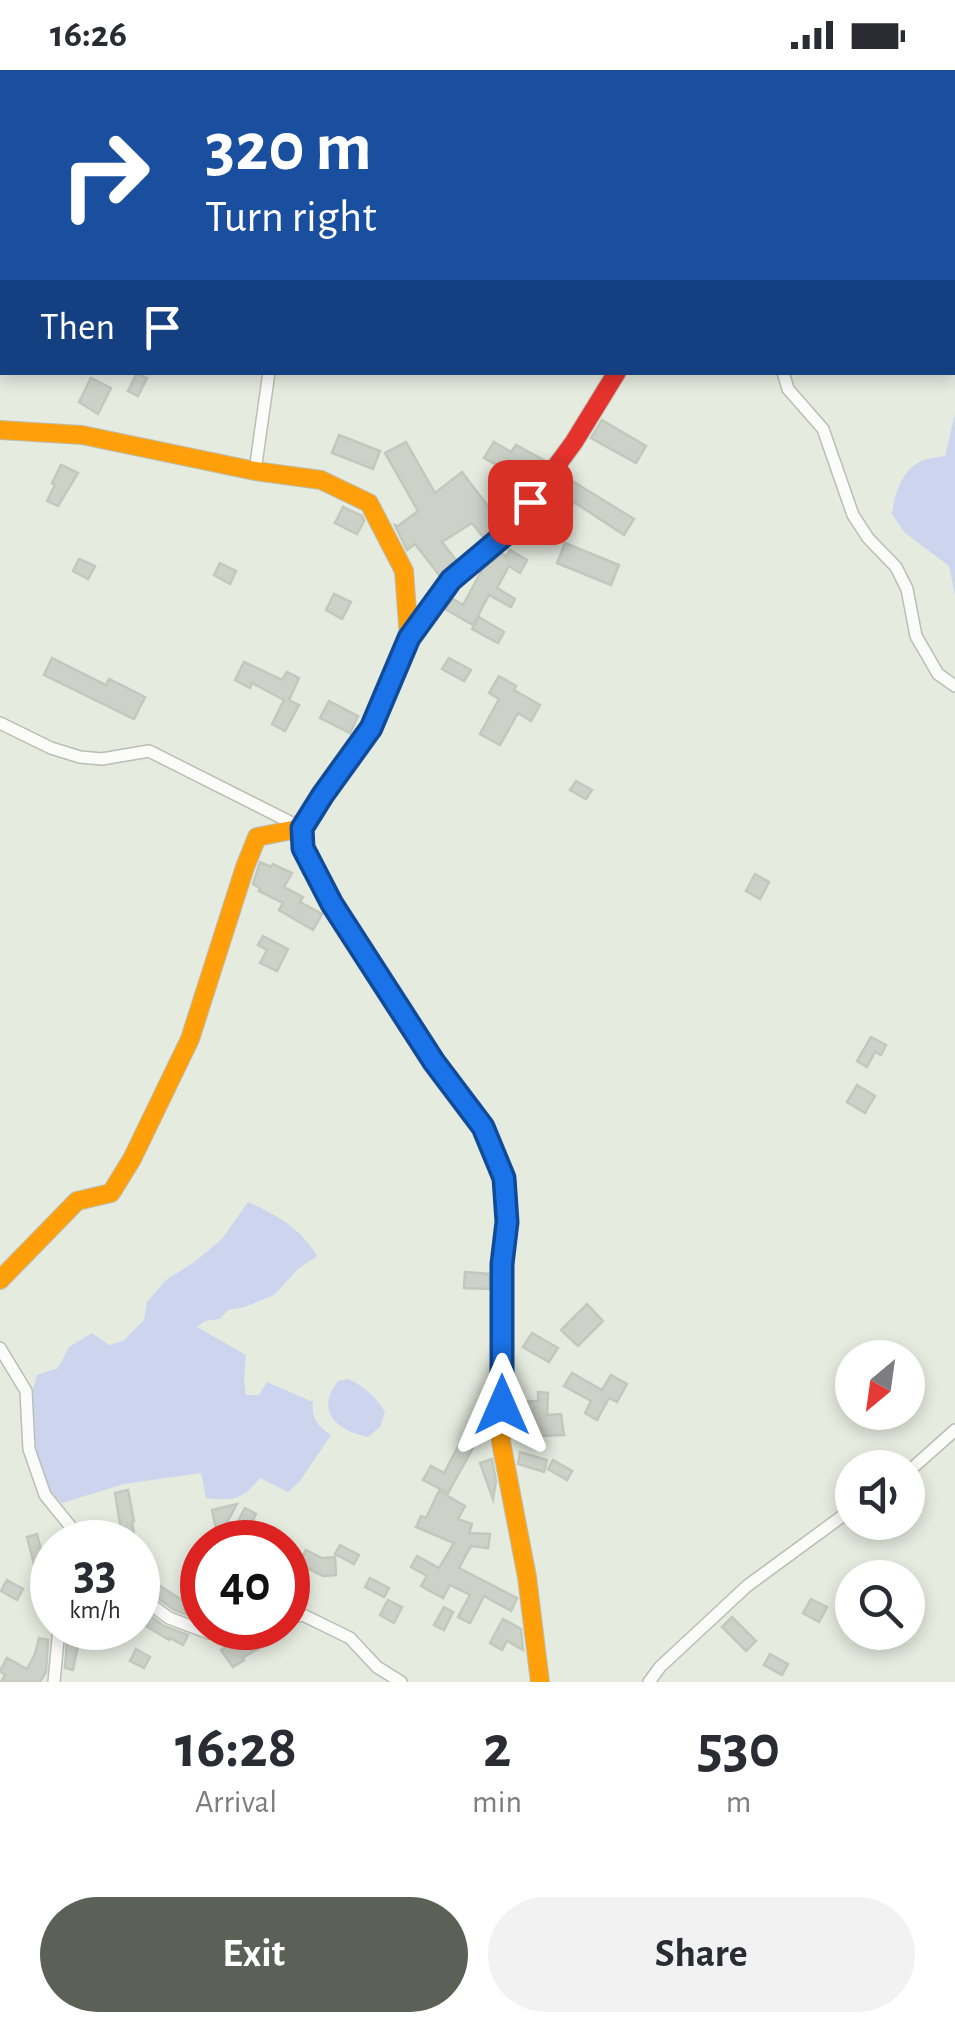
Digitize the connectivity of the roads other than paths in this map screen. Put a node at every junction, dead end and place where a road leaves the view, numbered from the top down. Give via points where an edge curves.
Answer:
1 (269, 375) edge
2 (616, 375) edge
3 (784, 375) edge
4 (0, 430) edge
5 (255, 471) junction
6 (409, 638) junction
7 (955, 686) edge
8 (0, 722) edge
9 (302, 828) junction
10 (0, 1280) edge
11 (0, 1348) edge
12 (955, 1430) edge
13 (925, 1457) edge
14 (65, 1520) edge
15 (835, 1522) edge
16 (310, 1619) edge
17 (56, 1650) edge
18 (54, 1682) edge
19 (402, 1682) edge
20 (540, 1682) edge
21 (649, 1682) edge

1 - 5 street
2 - 6 street via 508,532 451,580
3 - 7 street via 823,429 852,515 907,588 916,636 938,674
4 - 5 street via 82,436
5 - 6 street via 321,480 369,503 404,570
6 - 9 street via 371,728
8 - 9 street via 80,758 149,751
9 - 10 street via 257,837 190,1040 112,1194 77,1201
9 - 20 street via 303,848 332,904 483,1127 504,1178 501,1442
11 - 14 street via 26,1391 29,1448 45,1495
12 - 13 street
15 - 21 street via 748,1586
16 - 19 street via 350,1638 376,1667
17 - 18 street

